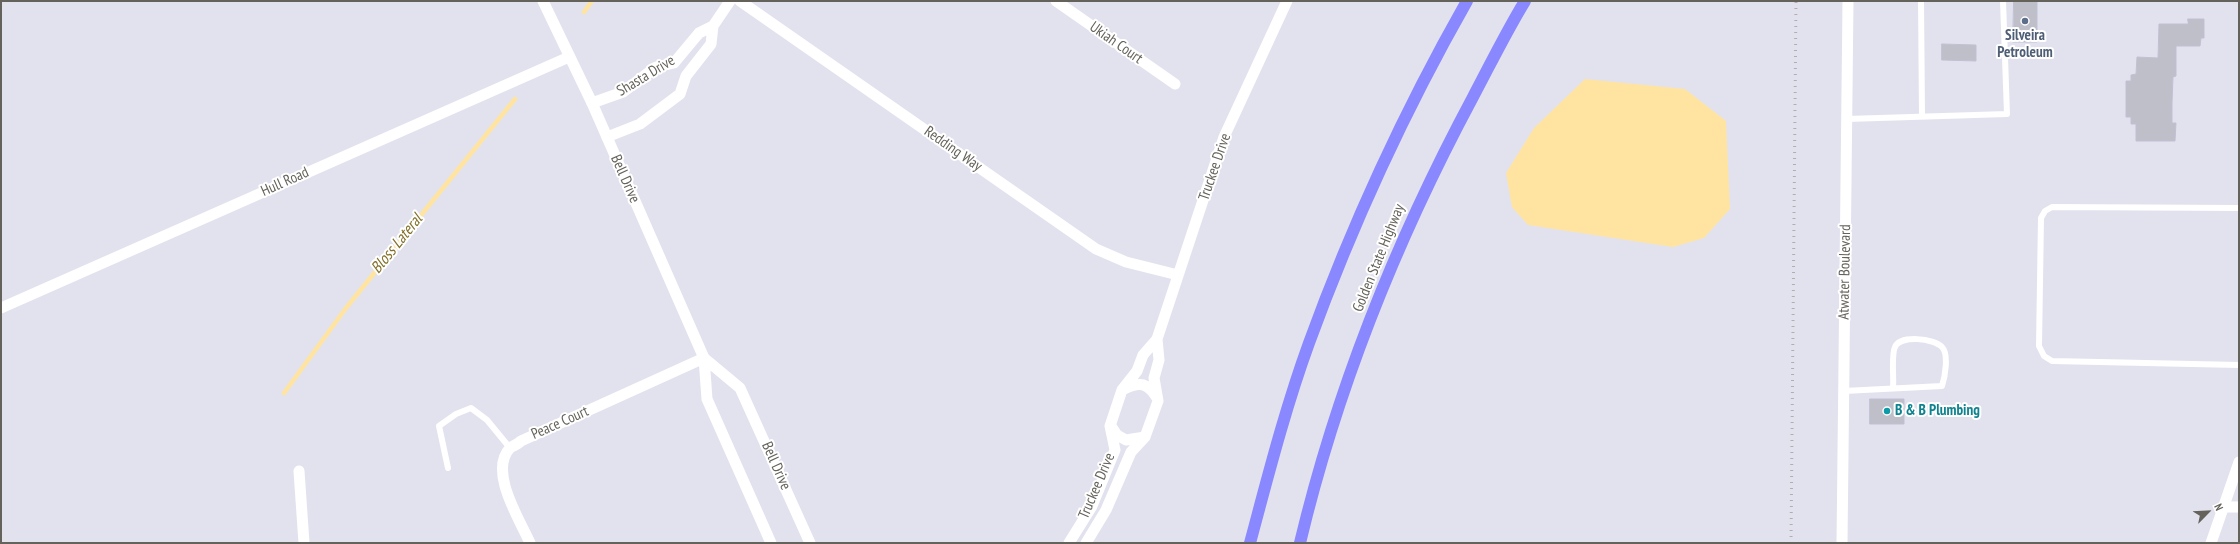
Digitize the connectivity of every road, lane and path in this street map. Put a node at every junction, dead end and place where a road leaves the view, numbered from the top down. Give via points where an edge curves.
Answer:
1 (543, 1) edge
2 (730, 1) edge
3 (740, 1) edge
4 (1056, 1) edge
5 (1287, 1) edge
6 (1467, 1) edge
7 (1525, 1) edge
8 (1848, 1) edge
9 (1921, 1) edge
10 (2003, 1) edge
11 (713, 26) junction
12 (569, 57) junction
13 (674, 63) junction
14 (686, 76) junction
15 (1175, 84) dead end
16 (592, 103) junction
17 (1922, 116) junction
18 (1847, 119) junction
19 (607, 136) junction
20 (2239, 208) edge
21 (1178, 275) junction
22 (1, 308) edge
23 (1157, 339) junction
24 (704, 358) junction
25 (2239, 365) edge
26 (1894, 387) junction
27 (1122, 390) junction
28 (1844, 391) junction
29 (1158, 401) junction
30 (1110, 426) junction
31 (1145, 437) junction
32 (510, 448) junction
33 (2239, 462) edge
34 (448, 468) dead end
35 (299, 471) dead end
36 (2224, 507) junction
37 (2239, 507) edge
38 (1080, 526) junction
39 (1088, 539) edge
40 (304, 543) edge
41 (530, 543) edge
42 (771, 543) edge
43 (810, 543) edge
44 (1069, 543) edge
45 (1250, 543) edge
46 (1300, 543) edge
47 (1842, 543) edge
48 (2211, 543) edge

1 - 12 street, Bell Drive
2 - 11 street, Shasta Drive
3 - 21 street, Redding Way via 1096,248 1126,262
4 - 15 street, Ukiah Court
5 - 21 street, Truckee Drive via 1224,137
6 - 45 highway via 1437,54 1366,201 1309,343 1278,435
7 - 46 highway, Golden State Highway via 1440,158 1407,230 1338,414 1309,505
8 - 18 street, Atwater Boulevard
9 - 17 lane
10 - 17 lane via 2007,114
11 - 13 street, Shasta Drive via 699,33
11 - 14 street, Shasta Drive via 711,44
12 - 16 street, Bell Drive
12 - 22 street, Hull Road
13 - 14 street via 682,65
13 - 16 street, Shasta Drive via 656,68 623,92
14 - 19 street, Shasta Drive via 680,94 640,124
16 - 19 street, Bell Drive
17 - 18 lane
18 - 28 street, Atwater Boulevard
19 - 24 street, Bell Drive
20 - 25 lane via 2052,207 2045,211 2041,218 2038,346 2044,356 2052,361
21 - 23 street, Truckee Drive
23 - 27 street, Truckee Drive via 1143,355 1137,371
23 - 29 street, Truckee Drive via 1159,360 1154,378
24 - 32 street, Peace Court
24 - 42 street, Bell Drive via 706,399
24 - 43 street, Bell Drive via 740,388
26 - 26 lane via 1942,386 1945,378 1943,347 1936,342 1906,339 1899,342 1894,349
26 - 28 lane
27 - 29 street via 1135,383 1144,383 1152,390
27 - 30 street, Truckee Drive
28 - 47 street, Atwater Boulevard
29 - 31 street, Truckee Drive
30 - 31 street, Truckee Drive via 1117,435 1126,440
30 - 38 street, Truckee Drive via 1115,450 1092,506
31 - 39 street, Truckee Drive via 1131,452 1109,504
32 - 34 lane via 487,420 472,408 456,414 439,426
32 - 41 street via 504,460 502,475
33 - 36 street
35 - 40 street
36 - 37 street
36 - 48 street
38 - 39 street
38 - 44 street, Truckee Drive

